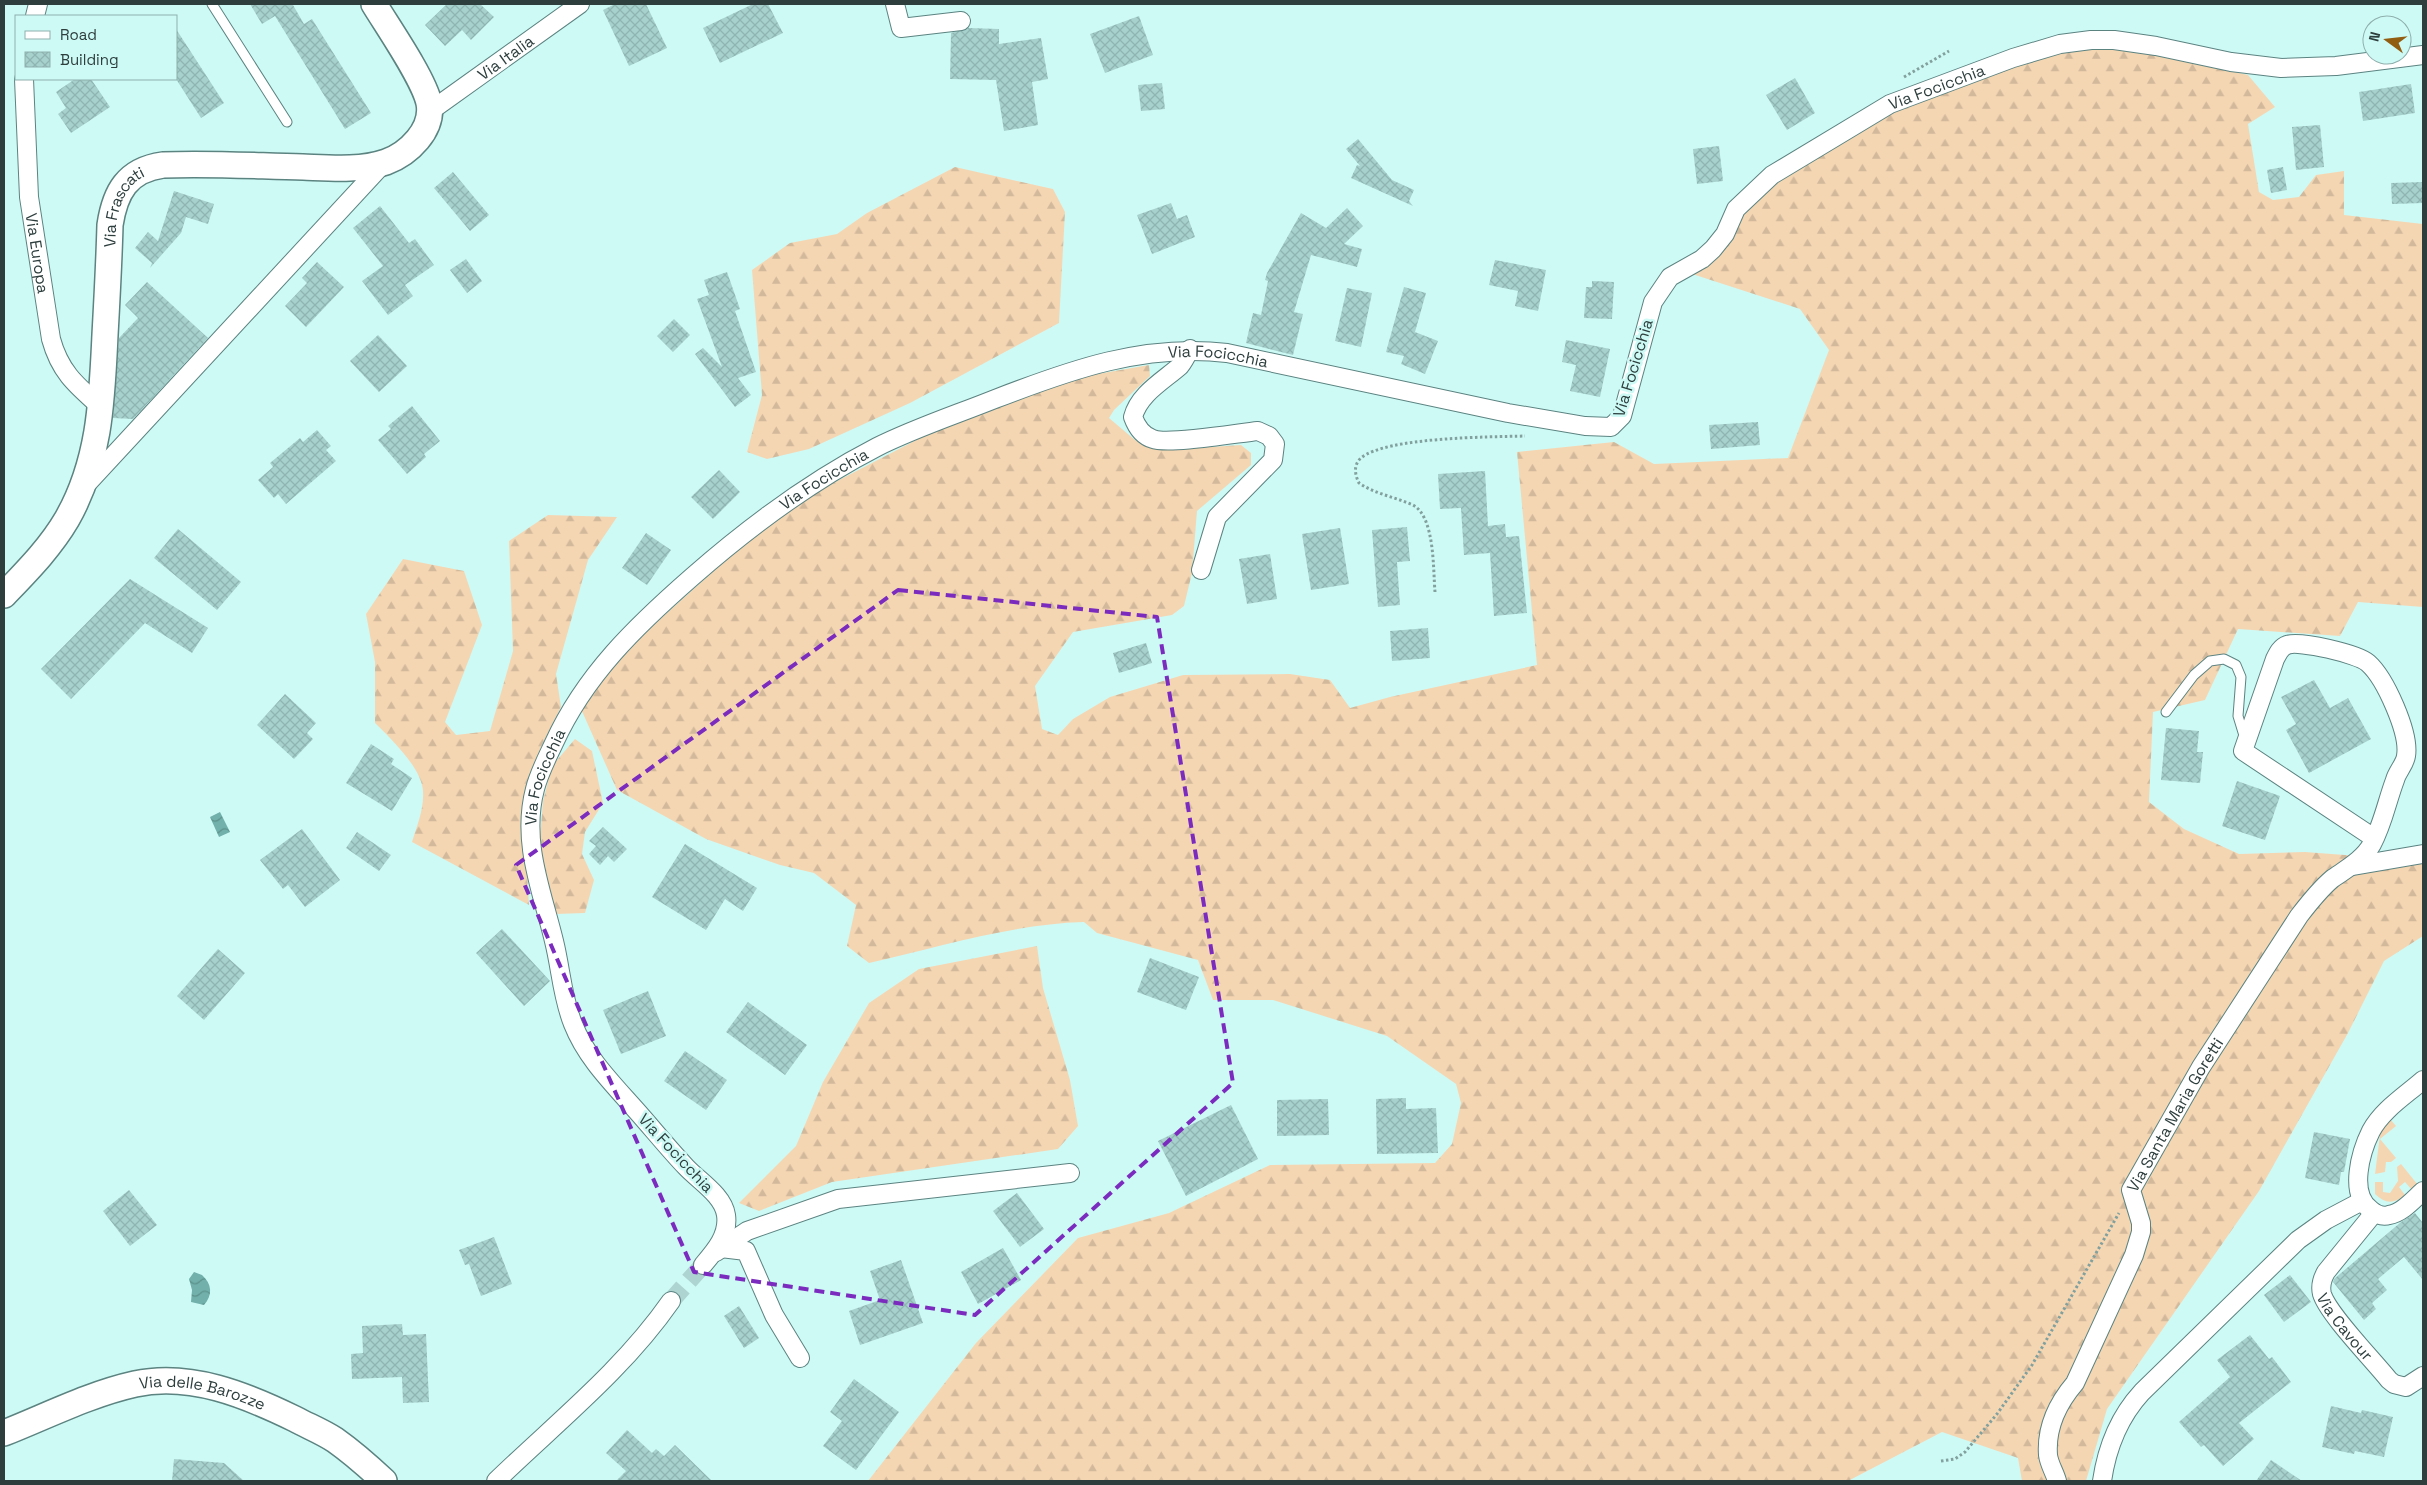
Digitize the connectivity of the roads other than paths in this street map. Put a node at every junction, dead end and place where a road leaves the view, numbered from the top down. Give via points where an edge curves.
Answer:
1 (212, 4) edge
2 (374, 4) edge
3 (580, 4) edge
4 (895, 4) edge
5 (961, 21) dead end
6 (2423, 55) edge
7 (24, 80) edge
8 (429, 112) junction
9 (287, 122) dead end
10 (384, 162) junction
11 (1190, 349) junction
12 (102, 408) junction
13 (81, 490) junction
14 (1201, 570) dead end
15 (4, 595) edge
16 (2166, 712) dead end
17 (2246, 741) junction
18 (2374, 838) junction
19 (2423, 854) edge
20 (2353, 866) junction
21 (2423, 1080) edge
22 (1070, 1173) dead end
23 (2423, 1191) edge
24 (2368, 1207) junction
25 (712, 1256) junction
26 (671, 1301) tunnel mouth
27 (800, 1358) dead end
28 (2423, 1376) edge
29 (4, 1433) edge
30 (384, 1481) edge
31 (496, 1481) edge
32 (2057, 1481) edge
33 (2102, 1481) edge

1 - 9 lane
2 - 8 main road via 418,77 429,100
3 - 8 street, Via Italia
4 - 5 street via 901,28
6 - 11 street, Via Focicchia via 2336,66 2281,68 2139,44 2091,40 2060,44 2014,58 1890,104 1772,175 1736,210 1713,250 1670,277 1653,302 1622,416 1610,427 1508,413 1246,356
7 - 12 street, Via Europa via 29,198 51,338 56,358 66,374
8 - 10 main road, Via Frascati via 423,132 415,143
10 - 12 main road, Via Frascati via 343,168 163,165 142,170 131,177 116,198 110,225
10 - 13 street
11 - 14 street via 1182,364 1138,404 1133,418 1141,432 1154,440 1182,440 1258,431 1275,444 1273,460 1217,517
11 - 25 street, Via Focicchia via 1131,355 1044,380 904,434 836,470 747,530 640,623 598,670 564,722 538,778 530,822 535,873 564,993 579,1038 596,1064 724,1208 726,1229
12 - 13 main road, Via Frascati via 95,449
13 - 15 main road, Via Frascati via 53,541
16 - 17 lane via 2194,675 2210,661 2224,659 2236,665 2241,676 2238,716
17 - 18 street via 2242,751
17 - 18 street, Via Santa Maria Goretti via 2275,659 2283,647 2288,644 2311,646 2353,655 2368,663 2391,696 2406,745 2406,757 2395,778
18 - 20 street, Via Santa Maria Goretti
19 - 20 street
20 - 32 street, Via Santa Maria Goretti via 2313,898 2288,933 2185,1093 2131,1190 2141,1232 2134,1255 2079,1374 2053,1419 2048,1457
21 - 24 street via 2386,1112 2371,1131 2359,1171 2359,1191
22 - 25 street via 838,1199 747,1231
23 - 24 street via 2397,1213 2383,1216
24 - 28 street, Via Cavour via 2326,1272 2322,1293 2329,1307 2388,1380 2406,1386
24 - 33 street via 2320,1224 2298,1240 2142,1392 2114,1433
25 - 27 street via 746,1251 774,1315
26 - 31 street via 621,1363
29 - 30 main road, Via delle Barozze via 126,1386 160,1381 190,1383 239,1395 334,1439

